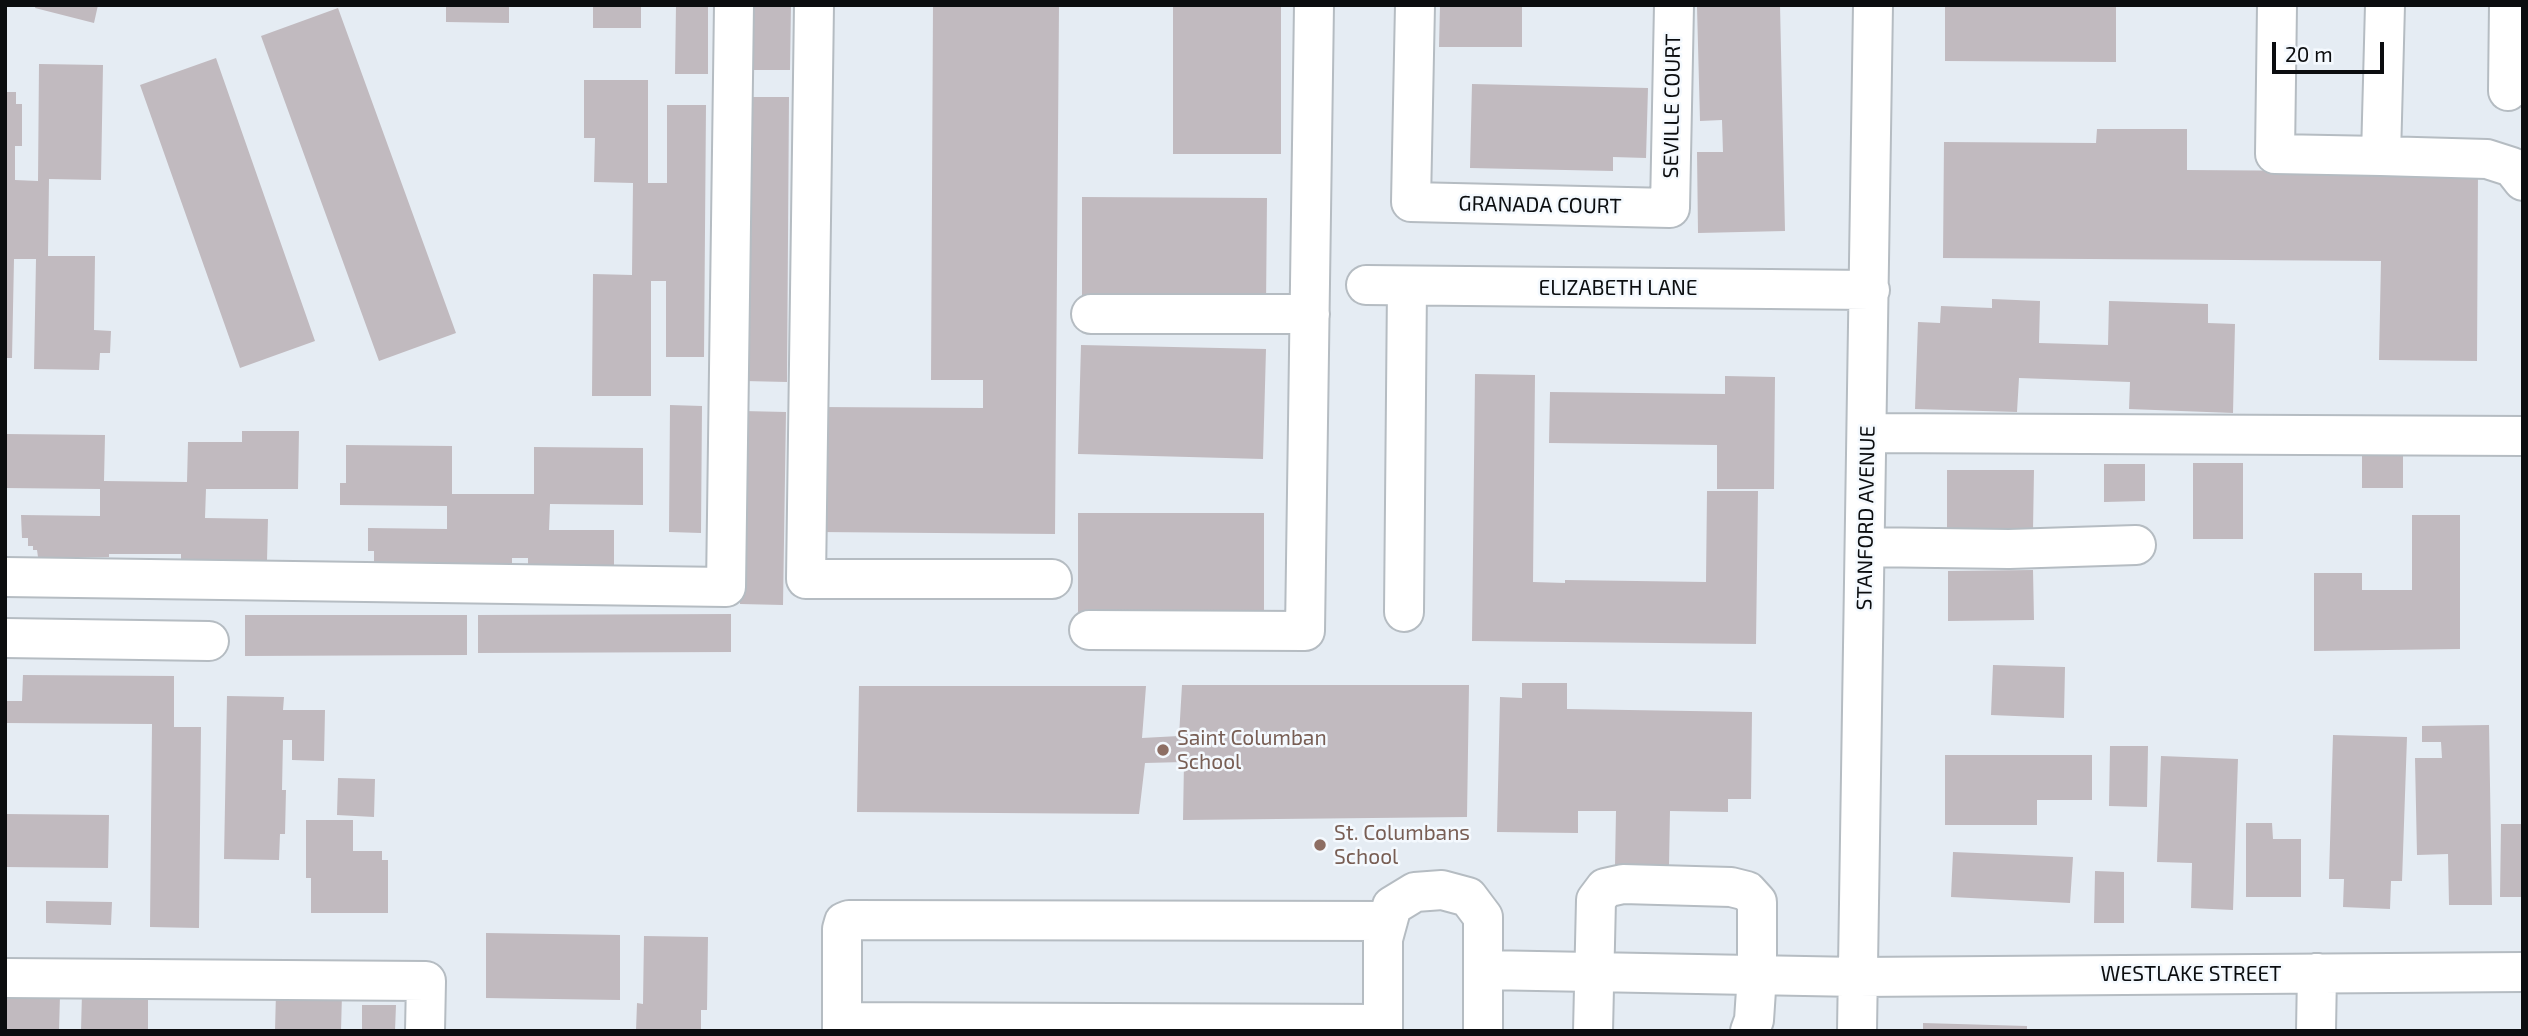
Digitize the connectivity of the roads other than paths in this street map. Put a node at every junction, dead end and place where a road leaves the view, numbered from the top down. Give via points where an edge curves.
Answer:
1 (734, 5) edge
2 (814, 5) edge
3 (1314, 5) edge
4 (1415, 5) edge
5 (1674, 5) edge
6 (1873, 5) edge
7 (2277, 5) edge
8 (2385, 5) edge
9 (2509, 5) edge
10 (2508, 92) dead end
11 (2381, 156) junction
12 (2523, 181) edge
13 (1670, 208) joint
14 (1366, 285) dead end
15 (1407, 286) junction
16 (1870, 289) junction
17 (1091, 314) dead end
18 (1310, 314) junction
19 (1867, 433) junction
20 (2523, 436) edge
21 (2136, 545) dead end
22 (1865, 547) junction
23 (5, 577) edge
24 (1052, 579) dead end
25 (1404, 612) dead end
26 (1089, 630) dead end
27 (5, 638) edge
28 (209, 641) dead end
29 (1388, 921) junction
30 (1484, 970) junction
31 (1594, 972) junction
32 (2523, 972) edge
33 (2317, 973) junction
34 (1757, 975) junction
35 (1858, 977) junction
36 (5, 978) edge
37 (842, 1026) edge
38 (1383, 1027) edge
39 (425, 1031) edge
40 (1483, 1031) edge
41 (1593, 1031) edge
42 (1749, 1031) edge
43 (1857, 1031) edge
44 (2316, 1031) edge

1 - 23 street via 726,587
2 - 24 street via 806,579
3 - 18 street
4 - 13 street, GRANADA COURT via 1411,202
5 - 13 street, SEVILLE COURT
6 - 16 street, STANFORD AVENUE
7 - 11 street via 2276,153
8 - 11 street
9 - 10 street
11 - 12 street via 2487,159 2512,167
14 - 15 street, ELIZABETH LANE
15 - 16 street, ELIZABETH LANE
15 - 25 street
16 - 19 street, STANFORD AVENUE
17 - 18 street
18 - 26 street via 1305,631
19 - 20 street
19 - 22 street, STANFORD AVENUE
21 - 22 street
22 - 35 street, STANFORD AVENUE
27 - 28 street
29 - 30 street via 1392,906 1415,892 1442,890 1468,897 1483,916
29 - 37 street via 849,920 842,929
29 - 38 street via 1383,939
30 - 31 street, WESTLAKE STREET
30 - 40 street
31 - 34 street, WESTLAKE STREET
31 - 34 street via 1596,900 1605,888 1623,884 1747,891 1757,902
31 - 41 street
32 - 33 street, WESTLAKE STREET
33 - 35 street, WESTLAKE STREET
33 - 44 street
34 - 35 street, WESTLAKE STREET
34 - 42 street
35 - 43 street, STANFORD AVENUE
36 - 39 street via 426,981
37 - 38 street

